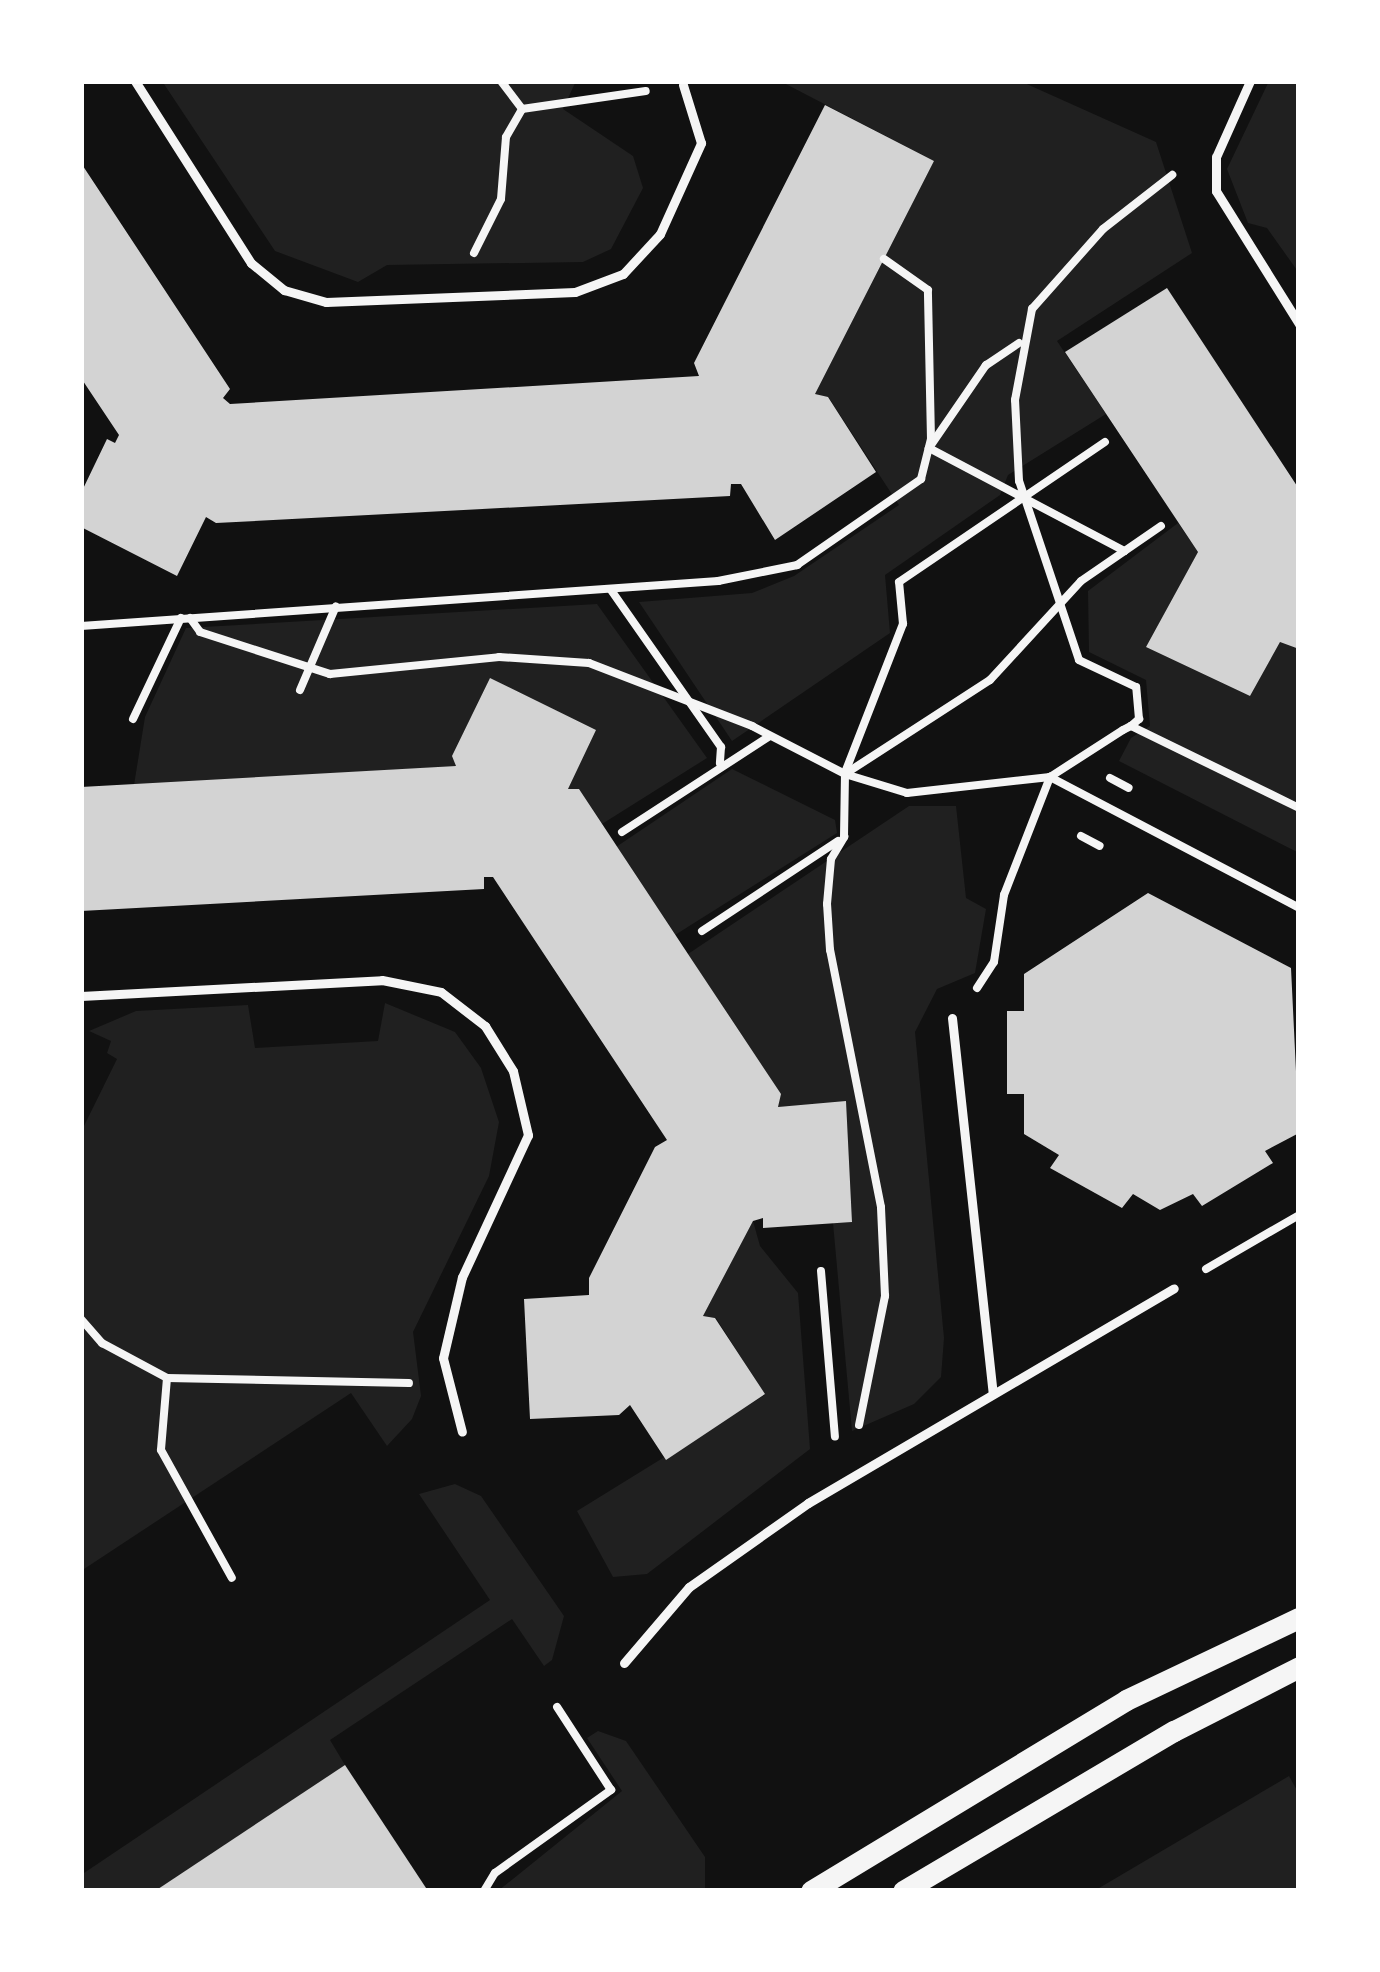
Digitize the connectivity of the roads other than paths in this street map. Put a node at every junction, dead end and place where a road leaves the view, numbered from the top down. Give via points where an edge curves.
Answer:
1 (135, 81) edge
2 (1250, 81) edge
3 (682, 85) road end
4 (1299, 324) edge
5 (81, 997) edge
6 (952, 1018) road end
7 (1174, 1288) road end
8 (993, 1394) junction
9 (462, 1432) dead end
10 (1299, 1618) edge
11 (624, 1663) dead end
12 (1299, 1667) edge
13 (812, 1891) edge
14 (904, 1891) edge

1 - 3 lane via 251,263 284,290 326,302 575,292 623,274 660,233 700,143
2 - 4 lane via 1216,158 1216,191
5 - 9 lane via 382,980 441,992 485,1026 513,1071 528,1136 462,1277 443,1358
6 - 8 lane
7 - 8 lane
8 - 11 lane via 827,1491 689,1587
10 - 13 street via 1126,1700
12 - 14 street

